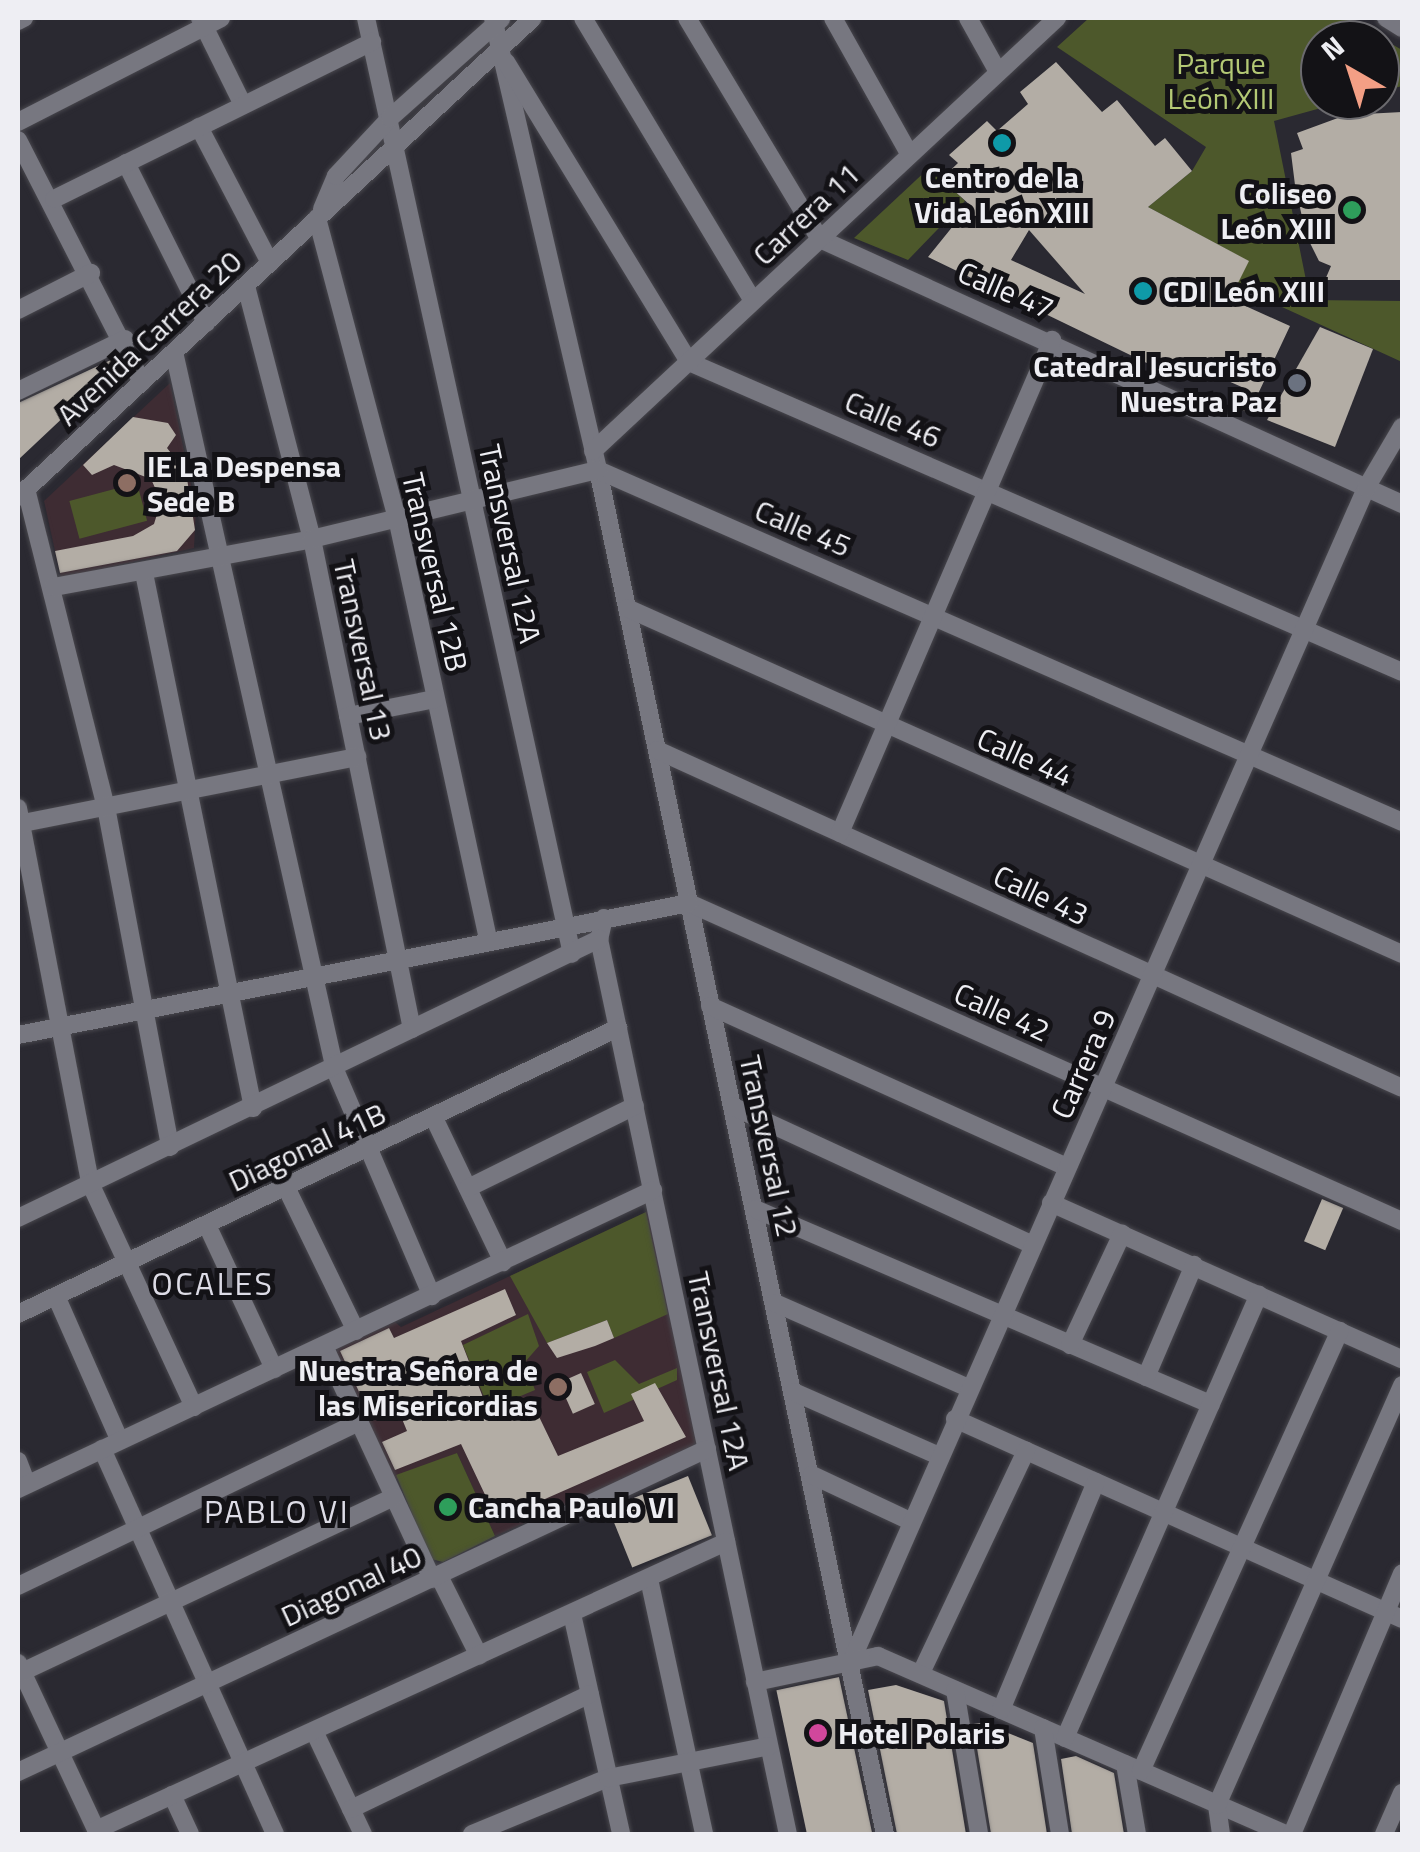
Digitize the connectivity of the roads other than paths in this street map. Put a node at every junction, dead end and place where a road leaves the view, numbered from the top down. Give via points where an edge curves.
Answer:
1 (24, 18) edge
2 (366, 18) edge
3 (533, 18) edge
4 (583, 18) edge
5 (688, 18) edge
6 (833, 18) edge
7 (968, 18) edge
8 (1056, 18) edge
9 (1386, 18) edge
10 (208, 20) edge
11 (497, 20) edge
12 (18, 21) edge
13 (1402, 28) edge
14 (372, 42) junction
15 (501, 54) junction
16 (998, 72) junction
17 (243, 106) junction
18 (390, 118) junction
19 (18, 122) edge
20 (199, 127) junction
21 (18, 140) edge
22 (398, 145) junction
23 (910, 154) junction
24 (126, 163) junction
25 (54, 198) junction
26 (318, 218) junction
27 (820, 239) junction
28 (270, 263) junction
29 (91, 273) junction
30 (246, 286) junction
31 (753, 302) junction
32 (18, 307) edge
33 (206, 323) junction
34 (125, 339) junction
35 (1052, 340) junction
36 (174, 352) junction
37 (689, 362) junction
38 (142, 382) junction
39 (18, 391) edge
40 (1402, 427) edge
41 (596, 460) junction
42 (1366, 488) junction
43 (988, 489) junction
44 (22, 493) edge
45 (472, 502) junction
46 (1402, 504) edge
47 (397, 518) junction
48 (312, 539) junction
49 (225, 556) junction
50 (144, 572) junction
51 (54, 587) junction
52 (627, 608) junction
53 (934, 615) junction
54 (1307, 629) junction
55 (1402, 672) edge
56 (435, 699) junction
57 (348, 716) junction
58 (886, 726) junction
59 (657, 750) junction
60 (1250, 756) junction
61 (357, 757) junction
62 (272, 774) junction
63 (186, 791) junction
64 (106, 806) junction
65 (19, 818) edge
66 (1402, 822) edge
67 (840, 832) junction
68 (1202, 866) junction
69 (688, 903) junction
70 (604, 918) junction
71 (564, 925) junction
72 (599, 939) junction
73 (488, 940) junction
74 (572, 954) junction
75 (1402, 954) edge
76 (398, 958) junction
77 (314, 975) junction
78 (1152, 976) junction
79 (228, 992) junction
80 (710, 1006) junction
81 (145, 1009) junction
82 (61, 1026) junction
83 (618, 1028) junction
84 (412, 1030) junction
85 (18, 1035) edge
86 (334, 1070) junction
87 (1102, 1088) junction
88 (1402, 1088) edge
89 (635, 1106) junction
90 (732, 1106) junction
91 (253, 1108) junction
92 (434, 1118) junction
93 (170, 1147) junction
94 (368, 1149) junction
95 (1067, 1168) junction
96 (90, 1183) junction
97 (286, 1188) junction
98 (468, 1188) junction
99 (653, 1190) junction
100 (1051, 1202) junction
101 (755, 1210) junction
102 (18, 1217) edge
103 (1402, 1221) edge
104 (207, 1225) junction
105 (1122, 1234) junction
106 (1033, 1245) junction
107 (503, 1262) junction
108 (127, 1263) junction
109 (1194, 1264) junction
110 (1260, 1295) junction
111 (56, 1296) junction
112 (432, 1296) junction
113 (775, 1302) junction
114 (18, 1314) edge
115 (1001, 1316) junction
116 (356, 1331) junction
117 (1340, 1331) junction
118 (1070, 1345) junction
119 (324, 1346) junction
120 (1402, 1358) edge
121 (274, 1369) junction
122 (1146, 1377) junction
123 (1402, 1385) edge
124 (969, 1388) junction
125 (794, 1392) junction
126 (1211, 1404) junction
127 (194, 1406) junction
128 (955, 1420) junction
129 (359, 1422) junction
130 (111, 1445) junction
131 (707, 1449) junction
132 (1026, 1451) junction
133 (939, 1456) junction
134 (18, 1461) edge
135 (812, 1475) junction
136 (1096, 1482) junction
137 (22, 1487) edge
138 (394, 1497) junction
139 (1163, 1512) junction
140 (910, 1521) junction
141 (137, 1528) junction
142 (726, 1542) junction
143 (1242, 1548) junction
144 (1402, 1573) edge
145 (436, 1577) junction
146 (649, 1580) junction
147 (1316, 1580) junction
148 (18, 1586) edge
149 (168, 1601) junction
150 (572, 1614) junction
151 (1394, 1615) edge
152 (479, 1656) junction
153 (851, 1662) junction
154 (20, 1667) edge
155 (921, 1672) junction
156 (756, 1682) junction
157 (206, 1684) junction
158 (955, 1690) junction
159 (590, 1694) junction
160 (1001, 1710) junction
161 (1043, 1728) junction
162 (314, 1731) junction
163 (1065, 1738) junction
164 (769, 1746) junction
165 (59, 1752) junction
166 (242, 1764) junction
167 (689, 1764) junction
168 (1133, 1768) junction
169 (18, 1772) edge
170 (608, 1778) junction
171 (1402, 1793) edge
172 (172, 1796) junction
173 (1217, 1804) junction
174 (351, 1809) junction
175 (97, 1832) edge
176 (190, 1834) edge
177 (274, 1834) edge
178 (363, 1834) edge
179 (472, 1834) edge
180 (621, 1834) edge
181 (704, 1834) edge
182 (788, 1834) edge
183 (886, 1834) edge
184 (979, 1834) edge
185 (1060, 1834) edge
186 (1136, 1834) edge
187 (1221, 1834) edge
188 (1288, 1834) edge
189 (1384, 1834) edge

1 - 12 street
2 - 14 street, Transversal 12A
3 - 15 street, Avenida Carrera 20
4 - 31 street
5 - 27 street
6 - 23 street
7 - 16 street
8 - 16 street, Carrera 11
9 - 13 street
10 - 17 street
10 - 19 street
11 - 15 street
11 - 18 street, Avenida Carrera 20
14 - 17 street
14 - 18 street, Transversal 12A
15 - 22 street, Avenida Carrera 20
15 - 37 street
15 - 41 street
16 - 23 street, Carrera 11
17 - 20 street
18 - 22 street, Transversal 12A
18 - 26 street, Avenida Carrera 20 via 336,176
20 - 24 street
20 - 28 street
21 - 25 street
22 - 26 street, Avenida Carrera 20
22 - 45 street, Transversal 12A
23 - 27 street, Carrera 11
24 - 25 street
24 - 33 street
25 - 29 street
26 - 28 street, Avenida Carrera 20
26 - 47 street, Transversal 12B
27 - 31 street, Carrera 11
27 - 35 street, Calle 47
28 - 30 street, Avenida Carrera 20
29 - 32 street
29 - 34 street
30 - 33 street, Avenida Carrera 20
30 - 48 street, Transversal 13
31 - 37 street, Carrera 11
33 - 36 street, Avenida Carrera 20
34 - 38 street
34 - 39 street
35 - 42 street, Calle 47
35 - 43 street
36 - 38 street, Avenida Carrera 20
36 - 49 street
37 - 41 street, Carrera 11
37 - 43 street, Calle 46
38 - 44 street, Avenida Carrera 20
40 - 42 street, Carrera 9
41 - 45 street
41 - 52 street, Transversal 12
41 - 53 street, Calle 45
42 - 46 street, Calle 47
42 - 54 street, Carrera 9
43 - 53 street
43 - 54 street, Calle 46
44 - 51 street
45 - 47 street
45 - 71 street, Transversal 12A
47 - 48 street
47 - 56 street, Transversal 12B
48 - 49 street
48 - 57 street, Transversal 13
49 - 50 street
49 - 62 street
50 - 51 street
50 - 63 street
51 - 64 street
52 - 58 street, Calle 44
52 - 59 street, Transversal 12
53 - 58 street
53 - 60 street, Calle 45
54 - 55 street, Calle 46
54 - 60 street, Carrera 9
56 - 57 street
56 - 73 street, Transversal 12B
57 - 61 street, Transversal 13
58 - 67 street
58 - 68 street, Calle 44
59 - 67 street, Calle 43
59 - 69 street, Transversal 12
60 - 66 street, Calle 45
60 - 68 street, Carrera 9
61 - 62 street
61 - 76 street, Transversal 13
62 - 63 street
62 - 77 street
63 - 64 street
63 - 79 street
64 - 65 street
64 - 81 street
65 - 82 street
67 - 78 street, Calle 43
68 - 75 street, Calle 44
68 - 78 street, Carrera 9
69 - 70 street
69 - 80 street, Transversal 12
69 - 87 street, Calle 42
70 - 71 street
70 - 72 street, Transversal 12A
71 - 73 street
71 - 74 street, Transversal 12A
72 - 74 street
72 - 83 street, Transversal 12A
73 - 76 street
74 - 84 street
76 - 77 street
76 - 84 street, Transversal 13
77 - 79 street
77 - 86 street
78 - 87 street, Carrera 9
78 - 88 street, Calle 43
79 - 81 street
79 - 91 street
80 - 90 street, Transversal 12
80 - 95 street
81 - 82 street
81 - 93 street
82 - 85 street
82 - 96 street
83 - 89 street, Transversal 12A
83 - 92 street, Diagonal 41B
84 - 86 street
86 - 91 street
86 - 94 street
87 - 95 street, Carrera 9
87 - 103 street, Calle 42
89 - 98 street
89 - 99 street, Transversal 12A
90 - 101 street, Transversal 12
90 - 106 street
91 - 93 street
92 - 94 street, Diagonal 41B
92 - 98 street
93 - 96 street
94 - 97 street, Diagonal 41B
94 - 112 street
95 - 100 street, Carrera 9
96 - 102 street
96 - 108 street
97 - 104 street, Diagonal 41B
97 - 116 street
98 - 107 street
99 - 107 street
99 - 131 street, Transversal 12A
100 - 105 street
100 - 106 street, Carrera 9
101 - 113 street, Transversal 12
101 - 115 street
104 - 108 street, Diagonal 41B
104 - 121 street
105 - 109 street
105 - 118 street
106 - 115 street, Carrera 9
107 - 112 street
108 - 111 street, Diagonal 41B
108 - 127 street
109 - 110 street
109 - 122 street
110 - 117 street
110 - 126 street
111 - 114 street, Diagonal 41B
111 - 130 street
112 - 116 street
113 - 124 street
113 - 125 street, Transversal 12
115 - 118 street
115 - 124 street, Carrera 9
116 - 119 street
117 - 120 street
117 - 143 street
118 - 122 street
119 - 121 street
119 - 129 street
121 - 127 street
122 - 126 street
123 - 147 street
124 - 128 street, Carrera 9
125 - 133 street
125 - 135 street, Transversal 12
126 - 139 street
127 - 130 street
128 - 132 street
128 - 133 street, Carrera 9
129 - 138 street
129 - 141 street
130 - 137 street
130 - 141 street
131 - 142 street, Transversal 12A
131 - 145 street, Diagonal 40
132 - 136 street
132 - 155 street
133 - 140 street, Carrera 9
134 - 137 street
135 - 140 street
135 - 153 street, Transversal 12
136 - 139 street
136 - 160 street
138 - 145 street
138 - 149 street
139 - 143 street
139 - 163 street
140 - 153 street, Carrera 9
141 - 148 street
141 - 149 street
142 - 146 street
142 - 156 street, Transversal 12A
143 - 147 street
143 - 168 street
144 - 151 street
145 - 152 street
145 - 157 street, Diagonal 40
146 - 150 street
146 - 167 street
147 - 151 street
147 - 173 street
149 - 154 street
149 - 157 street
150 - 152 street
150 - 159 street
151 - 188 street
152 - 162 street
153 - 155 street via 878,1656
153 - 156 street
153 - 183 street, Transversal 12
154 - 165 street
155 - 158 street
156 - 164 street, Transversal 12A
157 - 165 street, Diagonal 40
157 - 166 street
158 - 160 street
158 - 184 street
159 - 170 street
159 - 174 street
160 - 161 street
161 - 163 street
161 - 185 street
162 - 166 street
162 - 174 street
163 - 168 street
164 - 167 street
164 - 182 street, Transversal 12A
165 - 169 street, Diagonal 40
165 - 175 street
166 - 172 street
166 - 177 street
167 - 170 street
167 - 181 street
168 - 173 street
168 - 186 street
170 - 179 street
170 - 180 street
171 - 189 street
172 - 175 street
172 - 176 street
173 - 187 street
173 - 188 street
174 - 178 street

